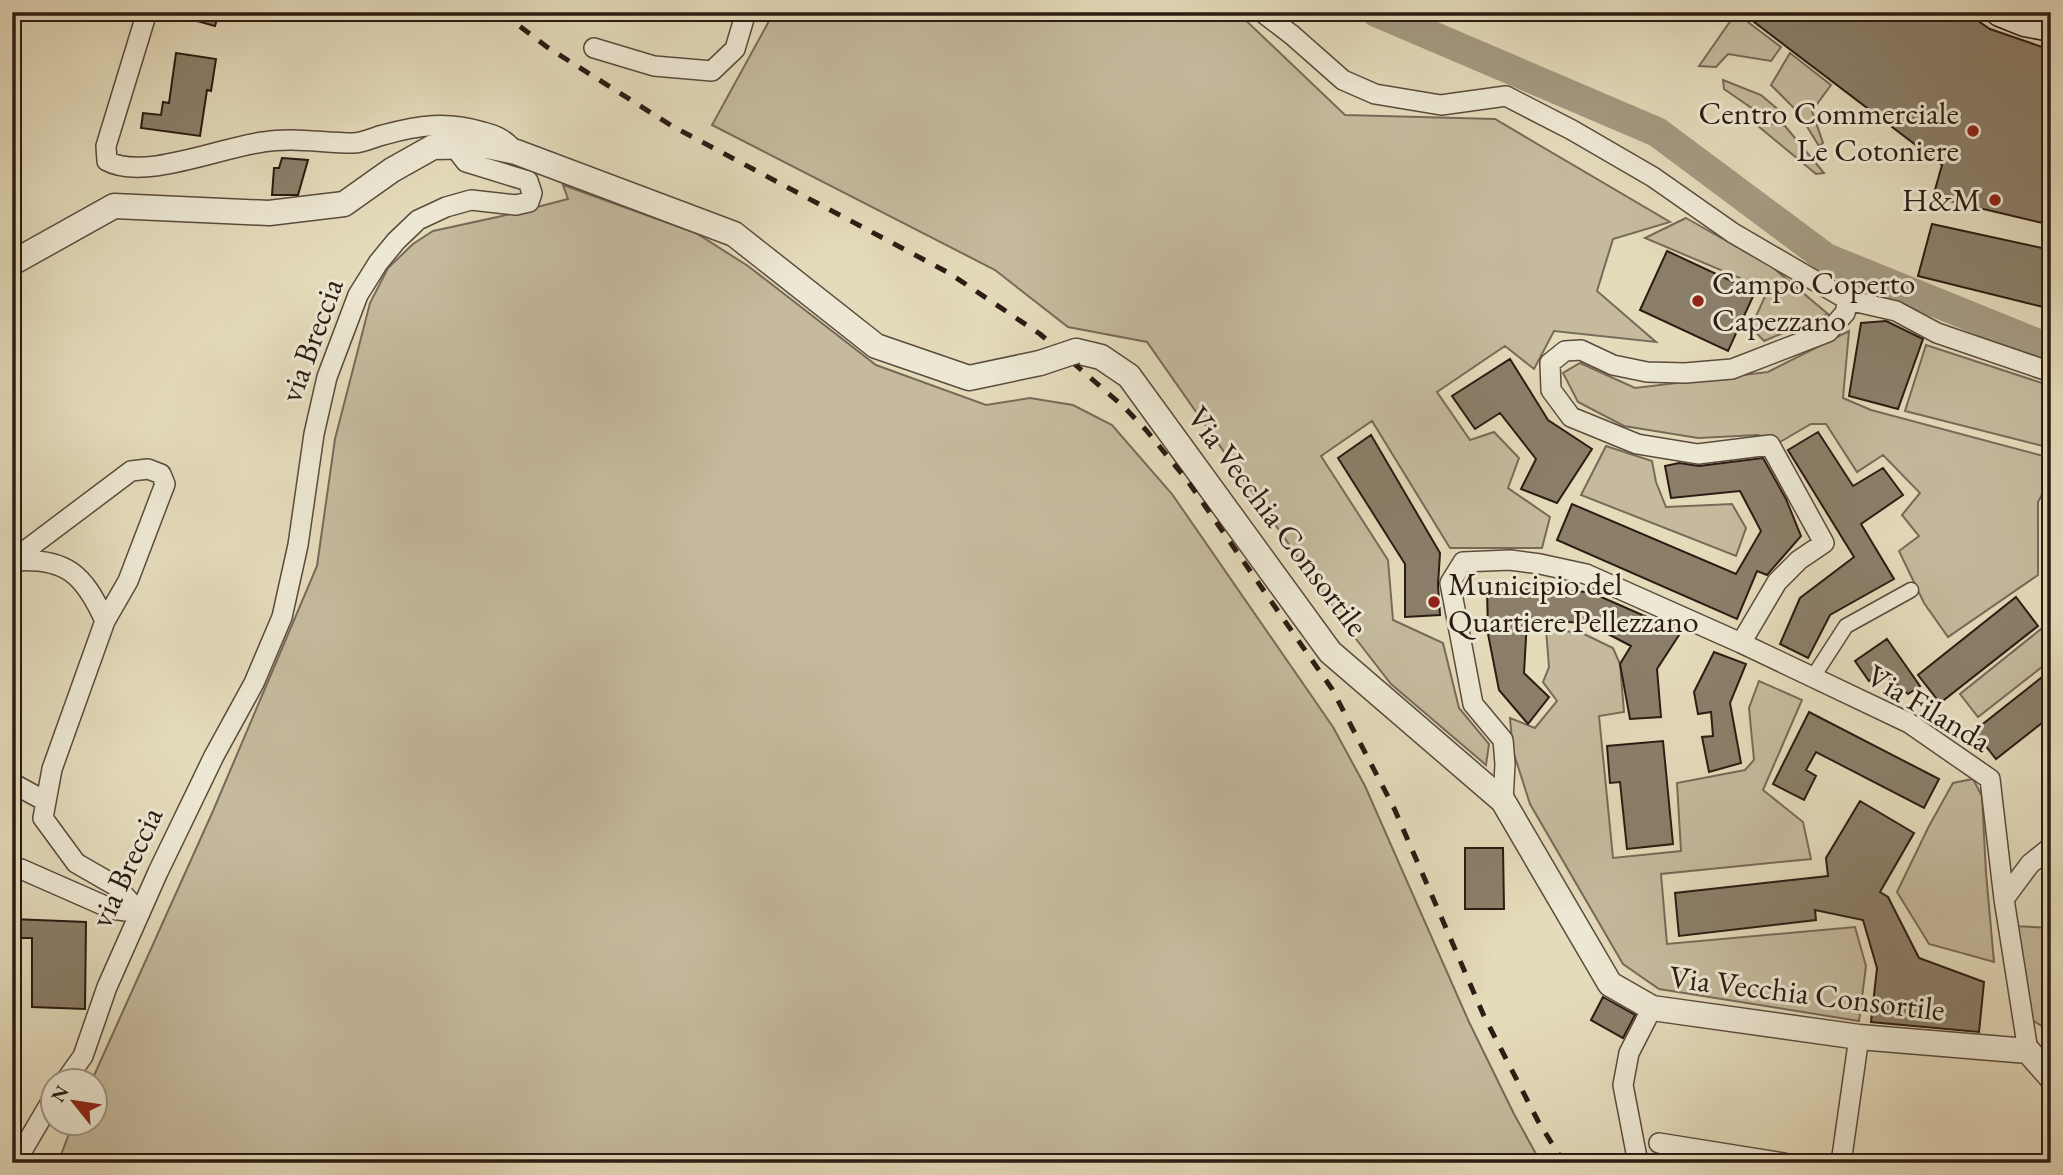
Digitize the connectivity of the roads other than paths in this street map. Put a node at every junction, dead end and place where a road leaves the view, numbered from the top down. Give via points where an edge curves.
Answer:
1 (147, 12) edge
2 (746, 12) edge
3 (1262, 12) edge
4 (2000, 12) edge
5 (2051, 27) edge
6 (594, 48) dead end
7 (453, 145) junction
8 (516, 152) junction
9 (12, 263) edge
10 (1848, 300) junction
11 (2051, 372) edge
12 (14, 560) edge
13 (1912, 590) dead end
14 (105, 621) junction
15 (1741, 643) junction
16 (1813, 677) junction
17 (12, 783) edge
18 (45, 801) junction
19 (1503, 801) junction
20 (2051, 847) edge
21 (12, 870) edge
22 (2004, 899) junction
23 (140, 913) junction
24 (1652, 1008) junction
25 (1859, 1037) junction
26 (2028, 1051) junction
27 (76, 1066) edge
28 (2051, 1077) edge
29 (38, 1124) edge
30 (1659, 1143) dead end
31 (15, 1163) edge
32 (1638, 1163) edge
33 (1784, 1163) edge
34 (1841, 1163) edge

1 - 8 street via 106,146 107,161 116,166 130,169 168,163 264,141 356,144 428,125 482,132 504,139
2 - 6 street via 735,49 712,71 654,66
3 - 10 street via 1343,80 1375,94 1441,105 1506,96 1653,177 1733,233
4 - 5 main road
7 - 8 street
7 - 9 street via 433,147 344,204 268,213 114,206
7 - 23 street, via Breccia via 467,162 528,181 529,202 471,200 418,220 378,263 358,295 327,377 313,434 298,545 282,617
8 - 19 street, Via Vecchia Consortile, bridge via 734,234 876,346 970,378 1076,351 1101,357 1129,376 1331,652
10 - 11 street via 1896,311 1937,333
10 - 15 street via 1845,313 1828,332 1732,369 1647,372 1613,365 1581,349 1565,351 1550,363 1551,390 1571,417 1637,444 1699,454 1770,445 1824,543 1777,582
12 - 14 street via 60,564 83,580
12 - 14 street via 131,471 148,469 161,474 165,484 128,581
13 - 16 street via 1846,626
14 - 18 street
15 - 16 street, Via Filanda
15 - 19 street, Via Filanda via 1586,574 1510,561 1463,562 1450,583 1473,704 1503,740
16 - 22 street, Via Filanda via 1909,723 1990,779
17 - 18 street
18 - 23 street via 43,818 76,863 117,886
19 - 24 street, Via Vecchia Consortile via 1610,984
20 - 22 street via 2030,864
21 - 23 street via 21,869 112,909
22 - 26 street, Via Filanda
23 - 27 street, via Breccia
24 - 25 street, Via Vecchia Consortile
24 - 32 street via 1629,1053 1623,1085
25 - 26 street, Via Vecchia Consortile
25 - 34 street
26 - 28 street
29 - 31 street
30 - 33 street

